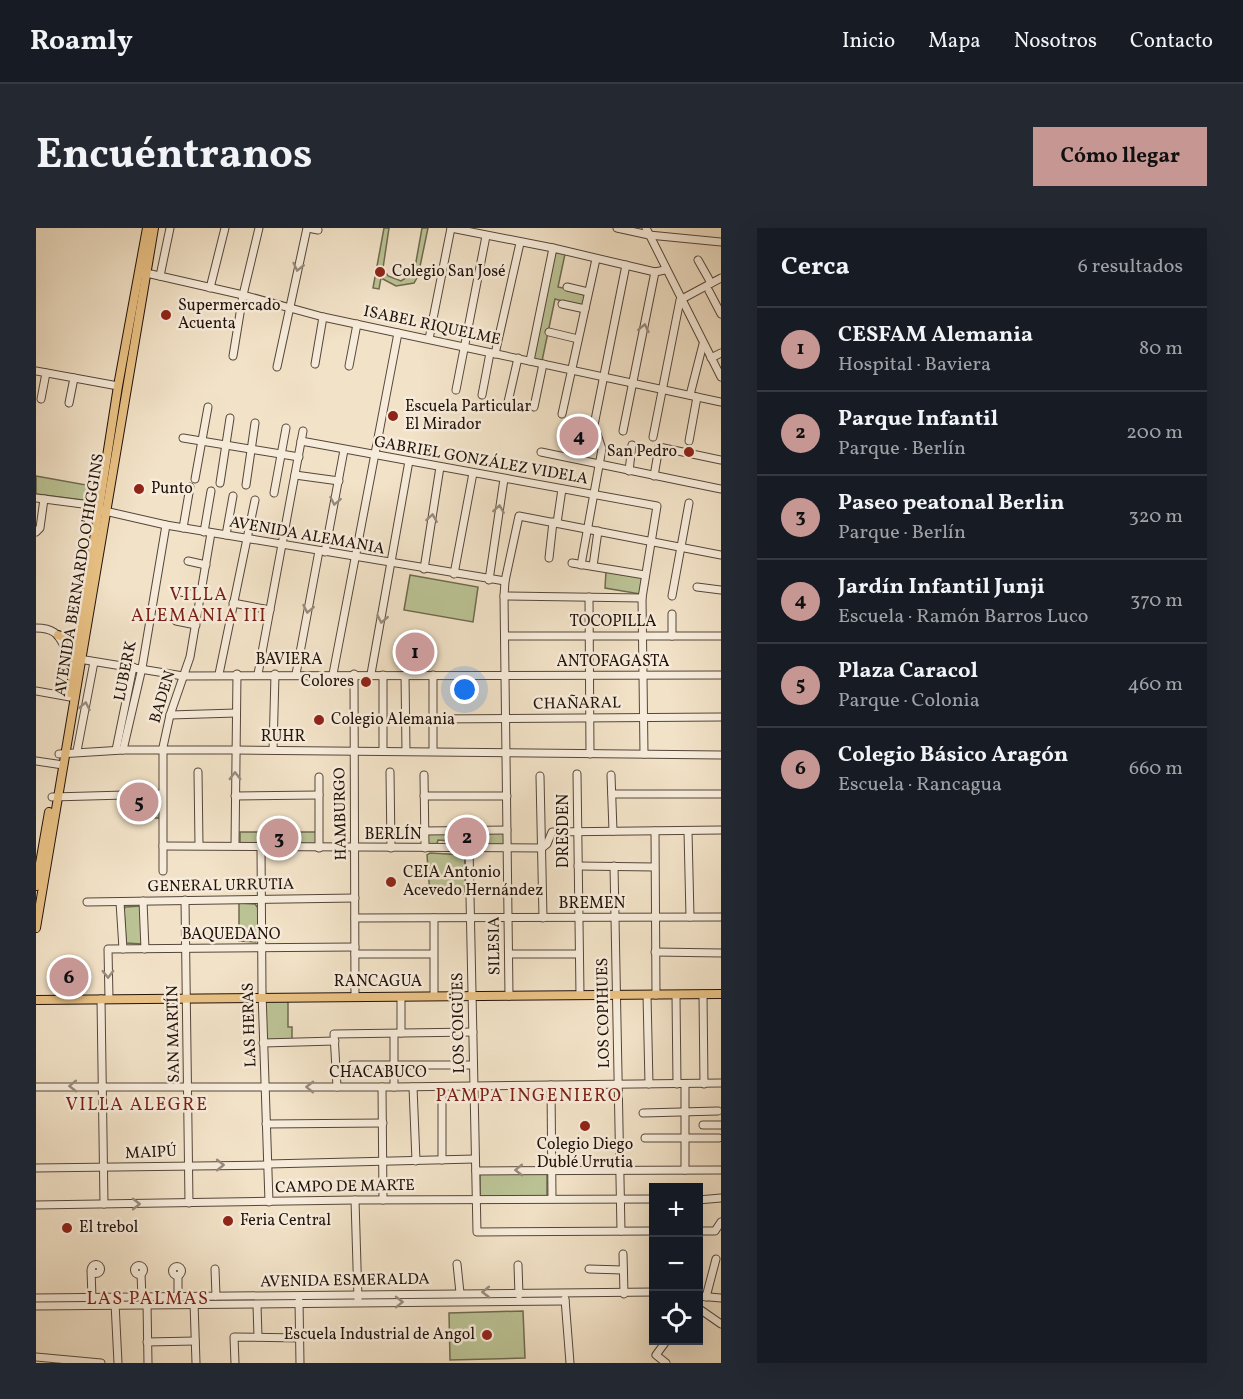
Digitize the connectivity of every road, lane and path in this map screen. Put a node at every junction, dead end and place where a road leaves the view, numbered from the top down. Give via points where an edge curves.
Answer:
1 (147, 228) edge
2 (154, 228) edge
3 (170, 228) edge
4 (225, 228) edge
5 (259, 228) edge
6 (307, 228) edge
7 (451, 228) edge
8 (617, 228) edge
9 (318, 230) dead end
10 (647, 232) edge
11 (486, 236) junction
12 (721, 242) edge
13 (520, 243) junction
14 (554, 248) junction
15 (596, 259) junction
16 (698, 260) dead end
17 (626, 265) junction
18 (665, 270) junction
19 (143, 273) junction
20 (656, 273) junction
21 (160, 276) junction
22 (721, 278) edge
23 (711, 283) junction
24 (567, 287) dead end
25 (210, 288) junction
26 (709, 291) dead end
27 (588, 292) junction
28 (243, 295) junction
29 (680, 300) junction
30 (562, 304) dead end
31 (289, 306) junction
32 (585, 309) junction
33 (721, 314) edge
34 (323, 317) junction
35 (357, 324) junction
36 (549, 332) dead end
37 (398, 333) junction
38 (429, 339) junction
39 (578, 339) junction
40 (703, 344) junction
41 (464, 347) junction
42 (493, 353) junction
43 (721, 353) edge
44 (233, 356) dead end
45 (518, 358) junction
46 (711, 358) junction
47 (530, 361) junction
48 (315, 364) dead end
49 (543, 364) junction
50 (130, 366) junction
51 (349, 366) dead end
52 (277, 367) dead end
53 (571, 370) junction
54 (36, 371) edge
55 (46, 373) junction
56 (603, 376) junction
57 (721, 377) edge
58 (74, 378) junction
59 (633, 383) junction
60 (118, 386) junction
61 (662, 389) junction
62 (456, 390) dead end
63 (482, 395) dead end
64 (694, 396) junction
65 (41, 399) dead end
66 (508, 402) dead end
67 (721, 402) edge
68 (69, 403) dead end
69 (534, 407) dead end
70 (208, 408) dead end
71 (562, 414) dead end
72 (230, 418) dead end
73 (121, 421) junction
74 (255, 423) dead end
75 (286, 428) dead end
76 (303, 431) dead end
77 (623, 431) dead end
78 (652, 437) dead end
79 (183, 438) dead end
80 (202, 441) junction
81 (301, 441) junction
82 (689, 441) dead end
83 (226, 444) junction
84 (632, 445) dead end
85 (251, 449) junction
86 (344, 450) junction
87 (541, 452) dead end
88 (281, 454) junction
89 (376, 456) junction
90 (299, 457) junction
91 (721, 460) edge
92 (409, 461) junction
93 (599, 464) junction
94 (440, 467) junction
95 (629, 471) junction
96 (473, 473) junction
97 (295, 475) junction
98 (654, 476) junction
99 (504, 478) junction
100 (195, 479) dead end
101 (339, 481) junction
102 (220, 483) dead end
103 (246, 485) dead end
104 (190, 487) dead end
105 (562, 489) junction
106 (721, 489) edge
107 (211, 491) dead end
108 (274, 493) dead end
109 (594, 495) junction
110 (233, 496) dead end
111 (36, 498) edge
112 (44, 499) junction
113 (255, 500) dead end
114 (688, 503) dead end
115 (101, 509) junction
116 (555, 523) junction
117 (166, 525) junction
118 (183, 528) junction
119 (587, 529) junction
120 (37, 531) edge
121 (598, 531) junction
122 (208, 532) junction
123 (226, 536) junction
124 (247, 539) junction
125 (651, 541) junction
126 (283, 545) junction
127 (681, 548) junction
128 (322, 552) junction
129 (721, 555) edge
130 (356, 558) junction
131 (549, 558) dead end
132 (188, 561) dead end
133 (572, 563) dead end
134 (392, 564) junction
135 (207, 565) junction
136 (581, 565) junction
137 (592, 567) junction
138 (424, 569) junction
139 (454, 574) junction
140 (645, 575) junction
141 (489, 580) junction
142 (505, 582) junction
143 (90, 584) junction
144 (697, 587) dead end
145 (721, 590) edge
146 (176, 591) dead end
147 (201, 596) junction
148 (504, 596) junction
149 (672, 596) dead end
150 (589, 597) junction
151 (642, 598) junction
152 (233, 603) junction
153 (270, 610) junction
154 (672, 614) dead end
155 (176, 621) dead end
156 (196, 625) junction
157 (36, 628) edge
158 (78, 633) junction
159 (58, 635) junction
160 (505, 636) junction
161 (589, 636) junction
162 (642, 636) junction
163 (672, 636) junction
164 (721, 636) edge
165 (77, 658) junction
166 (94, 662) junction
167 (133, 667) junction
168 (142, 668) junction
169 (219, 674) junction
170 (237, 674) junction
171 (258, 674) junction
172 (274, 674) junction
173 (296, 674) junction
174 (333, 674) junction
175 (354, 674) junction
176 (371, 674) junction
177 (382, 675) junction
178 (405, 675) junction
179 (433, 675) junction
180 (643, 675) junction
181 (721, 675) edge
182 (183, 676) junction
183 (505, 676) junction
184 (590, 676) junction
185 (36, 691) edge
186 (70, 697) junction
187 (236, 713) junction
188 (170, 715) junction
189 (644, 717) junction
190 (721, 717) edge
191 (590, 718) junction
192 (433, 719) junction
193 (506, 719) junction
194 (119, 750) junction
195 (162, 750) junction
196 (235, 750) junction
197 (273, 750) junction
198 (77, 751) junction
199 (354, 751) junction
200 (383, 751) junction
201 (406, 751) junction
202 (433, 751) junction
203 (507, 752) junction
204 (62, 754) junction
205 (590, 754) junction
206 (644, 754) junction
207 (721, 755) edge
208 (36, 761) edge
209 (60, 765) junction
210 (198, 772) dead end
211 (390, 772) dead end
212 (577, 774) dead end
213 (424, 775) dead end
214 (611, 775) dead end
215 (540, 776) dead end
216 (319, 777) dead end
217 (162, 794) junction
218 (612, 794) junction
219 (721, 794) edge
220 (319, 795) junction
221 (55, 796) junction
222 (235, 796) junction
223 (424, 796) junction
224 (507, 796) junction
225 (507, 830) junction
226 (721, 830) edge
227 (425, 831) junction
228 (612, 831) junction
229 (655, 831) junction
230 (688, 831) junction
231 (578, 832) junction
232 (199, 845) junction
233 (235, 845) junction
234 (163, 846) junction
235 (261, 847) junction
236 (319, 848) junction
237 (355, 848) junction
238 (392, 848) junction
239 (425, 848) junction
240 (469, 848) junction
241 (508, 848) junction
242 (542, 848) junction
243 (578, 866) junction
244 (614, 866) junction
245 (654, 867) junction
246 (163, 871) dead end
247 (36, 886) edge
248 (355, 898) junction
249 (262, 899) junction
250 (185, 900) junction
251 (143, 901) junction
252 (87, 902) dead end
253 (120, 902) junction
254 (578, 917) junction
255 (615, 917) junction
256 (655, 917) junction
257 (690, 917) junction
258 (721, 917) edge
259 (355, 918) junction
260 (434, 918) junction
261 (470, 918) junction
262 (508, 918) junction
263 (543, 918) junction
264 (36, 928) edge
265 (262, 948) junction
266 (123, 949) junction
267 (145, 949) junction
268 (186, 949) junction
269 (355, 951) junction
270 (655, 952) junction
271 (721, 953) edge
272 (433, 954) junction
273 (509, 954) junction
274 (579, 954) junction
275 (676, 994) junction
276 (704, 994) junction
277 (721, 994) edge
278 (580, 995) junction
279 (617, 995) junction
280 (651, 995) junction
281 (434, 996) junction
282 (472, 996) junction
283 (509, 996) junction
284 (355, 997) junction
285 (401, 997) junction
286 (187, 998) junction
287 (262, 998) junction
288 (105, 999) junction
289 (36, 1000) edge
290 (473, 1032) junction
291 (397, 1034) junction
292 (335, 1038) junction
293 (263, 1043) junction
294 (352, 1065) dead end
295 (394, 1065) junction
296 (473, 1065) junction
297 (721, 1083) edge
298 (649, 1084) junction
299 (681, 1084) junction
300 (704, 1084) junction
301 (551, 1085) junction
302 (618, 1085) junction
303 (102, 1086) junction
304 (188, 1086) junction
305 (474, 1086) junction
306 (36, 1087) edge
307 (265, 1087) junction
308 (337, 1087) junction
309 (382, 1087) junction
310 (394, 1087) junction
311 (413, 1087) junction
312 (442, 1087) junction
313 (718, 1111) dead end
314 (684, 1112) junction
315 (643, 1113) dead end
316 (382, 1123) junction
317 (266, 1124) junction
318 (703, 1125) dead end
319 (721, 1125) edge
320 (645, 1138) dead end
321 (685, 1138) junction
322 (719, 1138) dead end
323 (475, 1159) junction
324 (442, 1160) junction
325 (383, 1161) junction
326 (416, 1161) junction
327 (268, 1164) junction
328 (189, 1165) junction
329 (36, 1168) edge
330 (103, 1169) junction
331 (620, 1169) junction
332 (552, 1170) junction
333 (685, 1170) junction
334 (721, 1170) edge
335 (476, 1171) junction
336 (721, 1198) edge
337 (476, 1199) junction
338 (552, 1199) junction
339 (621, 1199) junction
340 (649, 1199) edge
341 (356, 1200) junction
342 (384, 1200) junction
343 (703, 1200) edge
344 (269, 1202) junction
345 (189, 1203) junction
346 (104, 1204) junction
347 (36, 1205) edge
348 (721, 1222) edge
349 (621, 1231) junction
350 (649, 1231) edge
351 (703, 1231) edge
352 (623, 1254) dead end
353 (716, 1259) dead end
354 (457, 1264) dead end
355 (518, 1265) dead end
356 (215, 1269) dead end
357 (589, 1269) dead end
358 (91, 1270) dead end
359 (623, 1270) junction
360 (141, 1274) dead end
361 (178, 1275) dead end
362 (519, 1292) junction
363 (649, 1292) edge
364 (703, 1292) edge
365 (459, 1293) junction
366 (624, 1294) junction
367 (300, 1295) junction
368 (178, 1296) junction
369 (194, 1296) junction
370 (216, 1296) junction
371 (250, 1296) junction
372 (263, 1296) junction
373 (565, 1297) junction
374 (703, 1297) edge
375 (36, 1298) edge
376 (92, 1298) junction
377 (721, 1298) edge
378 (358, 1299) junction
379 (520, 1300) junction
380 (145, 1301) junction
381 (115, 1302) junction
382 (299, 1304) junction
383 (194, 1305) junction
384 (256, 1305) junction
385 (36, 1306) edge
386 (703, 1311) edge
387 (721, 1324) edge
388 (258, 1337) junction
389 (301, 1338) junction
390 (195, 1341) junction
391 (147, 1342) junction
392 (664, 1345) edge
393 (36, 1357) edge
394 (45, 1361) edge
395 (101, 1363) edge
396 (118, 1363) edge
397 (148, 1363) edge
398 (196, 1363) edge
399 (235, 1363) edge
400 (300, 1363) edge
401 (570, 1363) edge
402 (666, 1363) edge

1 - 19 main road, AVENIDA BERNARDO O'HIGGINS
2 - 19 main road, AVENIDA BERNARDO O'HIGGINS
3 - 21 street
4 - 25 street
5 - 28 street
6 - 9 street
6 -> 31 street
7 - 11 street
7 - 38 street
8 - 10 street
10 - 12 street
10 - 18 street
11 - 13 street
11 - 41 street
13 - 14 street
13 - 42 street
14 - 15 street
14 - 47 street
15 - 17 street
15 - 27 street
16 - 23 street
17 - 20 street
17 - 56 street
18 - 20 street
18 - 29 street
19 - 21 street, ISABEL RIQUELME
19 - 50 main road, AVENIDA BERNARDO O'HIGGINS
19 - 60 main road, AVENIDA BERNARDO O'HIGGINS
59 -> 20 street
21 - 25 street, ISABEL RIQUELME
22 - 23 street
23 - 29 street
24 - 27 street
25 - 28 street, ISABEL RIQUELME
26 - 33 street
27 - 32 street
28 - 31 street, ISABEL RIQUELME
28 - 44 street
29 - 40 street
29 - 61 street
30 - 32 street
31 - 34 street, ISABEL RIQUELME
31 - 52 street
32 - 39 street
34 - 35 street, ISABEL RIQUELME
34 - 48 street
35 - 37 street, ISABEL RIQUELME
35 - 51 street
36 - 39 street
37 - 38 street, ISABEL RIQUELME
37 - 89 street
38 - 41 street, ISABEL RIQUELME
39 - 53 street
40 - 46 street
40 - 64 street
41 - 42 street, ISABEL RIQUELME
41 - 62 street
42 - 45 street, ISABEL RIQUELME
42 - 63 street
43 - 46 street
45 - 47 street, ISABEL RIQUELME
45 - 66 street
46 - 57 street
47 - 49 street, ISABEL RIQUELME
49 - 53 street, ISABEL RIQUELME
49 - 69 street
50 - 60 main road via 125,382
50 - 73 main road, AVENIDA BERNARDO O'HIGGINS
53 - 56 street, ISABEL RIQUELME
53 - 71 street
54 - 55 street
55 - 58 street
55 - 65 street
56 - 59 street, ISABEL RIQUELME
56 - 93 street via 593,428 602,446
58 - 60 street
58 - 68 street
59 - 61 street, ISABEL RIQUELME
59 - 77 street
60 - 73 main road via 123,395
60 - 115 main road, AVENIDA BERNARDO O'HIGGINS
61 - 64 street, ISABEL RIQUELME
61 - 78 street
64 - 67 street, ISABEL RIQUELME
64 - 82 street
70 - 80 street
72 - 83 street
73 - 115 main road, AVENIDA BERNARDO O'HIGGINS
74 - 85 street
75 - 88 street
76 - 81 street
79 - 80 street
80 - 83 street
80 - 100 street
81 - 86 street, GABRIEL GONZÁLEZ VIDELA
81 - 90 street
83 - 85 street
83 - 102 street
84 - 95 street
85 - 88 street
85 - 103 street
86 - 89 street, GABRIEL GONZÁLEZ VIDELA
86 - 101 street
87 - 93 street
88 - 90 street
88 - 108 street
89 - 92 street, GABRIEL GONZÁLEZ VIDELA
89 - 130 street
90 - 97 street
91 - 98 street via 659,447
92 - 94 street, GABRIEL GONZÁLEZ VIDELA
92 - 134 street
93 - 95 street
93 - 109 street
94 - 96 street, GABRIEL GONZÁLEZ VIDELA
138 -> 94 street
95 - 98 street
96 - 99 street, GABRIEL GONZÁLEZ VIDELA
96 - 139 street
97 - 101 street
97 - 126 street
98 - 106 street
99 - 105 street, GABRIEL GONZÁLEZ VIDELA
141 -> 99 street
101 -> 128 street
104 - 118 street
105 - 109 street, GABRIEL GONZÁLEZ VIDELA
105 - 116 street
107 - 122 street, BADEN
109 - 119 street
109 - 125 street, GABRIEL GONZÁLEZ VIDELA via 657,506
110 - 123 street
111 - 112 street, AVENIDA ALEMANIA
112 - 115 street, AVENIDA ALEMANIA
112 - 120 street
113 - 124 street
114 - 127 street
115 - 117 street, AVENIDA ALEMANIA
115 - 143 main road, AVENIDA BERNARDO O'HIGGINS
116 - 119 street
116 - 131 street
116 - 142 street, SILESIA via 519,516
117 - 118 street, AVENIDA ALEMANIA
117 - 168 street, LUBERK
118 - 122 street, AVENIDA ALEMANIA
119 - 121 street
119 - 136 street
121 - 125 street
121 - 137 street
122 - 123 street, AVENIDA ALEMANIA
122 - 135 street, BADEN
123 - 124 street, AVENIDA ALEMANIA
124 - 126 street, AVENIDA ALEMANIA
124 - 152 street
125 - 127 street
125 - 140 street
126 - 128 street, AVENIDA ALEMANIA
126 - 153 street
127 - 129 street
127 - 149 street
128 - 130 street, AVENIDA ALEMANIA
128 -> 173 street
130 - 134 street, AVENIDA ALEMANIA
130 - 174 street
132 - 135 street
133 - 136 street
134 - 138 street, AVENIDA ALEMANIA
134 -> 176 street
135 - 147 street, BADEN
136 - 137 street
137 - 140 street
138 - 139 street, AVENIDA ALEMANIA
139 - 141 street, AVENIDA ALEMANIA
140 - 151 street
141 - 142 street, AVENIDA ALEMANIA
142 - 148 street, SILESIA
143 - 158 main road, AVENIDA BERNARDO O'HIGGINS
143 - 165 main road, AVENIDA BERNARDO O'HIGGINS
144 - 145 street
146 - 147 street
147 - 156 street, BADEN
148 - 150 street
148 - 160 street, SILESIA
150 - 151 street
150 - 161 street
151 - 162 street
152 - 153 street
152 - 169 street
153 - 171 street
154 - 163 street
155 - 156 street
156 - 182 street, BADEN
157 - 159 street via 46,628
158 - 159 main road via 66,638
158 - 165 main road, AVENIDA BERNARDO O'HIGGINS
159 - 165 street
160 - 161 street, TOCOPILLA
160 - 183 street, SILESIA
161 - 162 street, TOCOPILLA
161 - 184 street
162 - 163 street, TOCOPILLA
162 - 180 street
163 - 164 street, TOCOPILLA
165 - 166 street, BAVIERA
165 - 186 main road, AVENIDA BERNARDO O'HIGGINS
165 - 204 main road, AVENIDA BERNARDO O'HIGGINS
166 - 167 street, BAVIERA
198 -> 166 street, AVENIDA BERNARDO O'HIGGINS
167 - 168 street, BAVIERA
167 - 194 street, LUBERK
168 - 182 street, BAVIERA
168 - 194 street, LUBERK
169 - 170 street, BAVIERA
169 - 182 street, BAVIERA
170 - 171 street, BAVIERA
170 - 187 street
171 - 172 street, BAVIERA
172 - 173 street, BAVIERA
172 - 197 street
173 - 174 street, BAVIERA
174 - 175 street, BAVIERA
175 - 176 street, BAVIERA
175 - 199 street, HAMBURGO
176 - 177 street, BAVIERA
177 - 178 street, BAVIERA
177 - 200 street
178 - 179 street, BAVIERA
178 - 201 street
179 - 183 street, BAVIERA
179 - 192 street
180 - 181 street, ANTOFAGASTA
180 - 184 street, ANTOFAGASTA
180 - 189 street
182 - 188 street, BADEN
183 - 184 street, ANTOFAGASTA
183 - 193 street, SILESIA
184 - 191 street
185 - 186 street
186 - 204 main road, AVENIDA BERNARDO O'HIGGINS
187 - 188 street
187 - 196 street
188 - 195 street, BADEN
189 - 190 street, CHAÑARAL
189 - 191 street, CHAÑARAL
189 - 206 street
191 - 193 street, CHAÑARAL
191 - 205 street
192 - 193 street, CHAÑARAL
192 - 202 street
193 - 203 street, SILESIA
194 - 195 street, RUHR
194 - 198 street, RUHR
195 - 196 street, RUHR
195 - 217 street, BADEN
196 - 197 street, RUHR
222 -> 196 street
197 - 199 street, RUHR
198 - 204 street, RUHR
199 - 200 street, RUHR
199 - 237 street, HAMBURGO
200 - 201 street, RUHR
201 - 202 street, RUHR
202 - 203 street, RUHR
203 - 205 street, RUHR
203 - 224 street, SILESIA
204 - 209 main road, AVENIDA BERNARDO O'HIGGINS
205 - 206 street, RUHR
206 - 207 street, RUHR
208 - 209 street
209 - 221 main road, AVENIDA BERNARDO O'HIGGINS
210 - 232 street
211 - 238 street
212 - 231 street, DRESDEN
213 - 223 street
214 - 218 street
215 - 242 street
216 - 220 street
217 - 221 street
217 - 234 street, BADEN
218 - 219 street
218 - 228 street
220 - 222 street
220 - 236 street
221 - 247 main road, AVENIDA BERNARDO O'HIGGINS
221 - 264 main road, AVENIDA BERNARDO O'HIGGINS
222 - 233 street
223 - 224 street
223 - 227 street
224 - 225 street, SILESIA
225 - 227 street, BERLÍN
225 - 241 street, SILESIA
226 - 230 street
227 - 239 street
228 - 229 street
228 - 231 street
229 - 230 street
229 - 245 street
230 - 257 street
231 - 242 street via 552,832
231 - 243 street, DRESDEN
232 - 233 street, BERLÍN
232 - 234 street, BERLÍN
233 - 235 street, BERLÍN
234 - 246 street, BADEN
235 - 236 street, BERLÍN
235 - 249 street, LAS HERAS
236 - 237 street, BERLÍN
237 - 238 street, BERLÍN
237 - 248 street, HAMBURGO
238 - 239 street, BERLÍN
239 - 240 street, BERLÍN
240 - 241 street, BERLÍN
240 - 261 street, LOS COIGÜES
241 - 242 street, BERLÍN
241 - 262 street, SILESIA
242 - 263 street
243 - 244 street
243 - 254 street, DRESDEN
244 - 245 street
244 - 255 street, LOS COPIHUES
245 - 256 street
248 - 249 street, GENERAL URRUTIA
248 - 259 street, HAMBURGO
249 - 250 street, GENERAL URRUTIA
249 - 265 street, LAS HERAS
250 - 251 street, GENERAL URRUTIA
250 - 268 street, SAN MARTÍN
251 - 253 street, GENERAL URRUTIA
251 - 267 street
252 - 253 street, GENERAL URRUTIA
253 - 266 street
254 - 255 street, BREMEN
254 - 263 street, BREMEN
254 - 274 street, DRESDEN
255 - 256 street, BREMEN
255 - 279 street, LOS COPIHUES
256 - 257 street, BREMEN
256 - 270 street
257 - 258 street, BREMEN
259 - 260 street, BREMEN
259 - 269 street, HAMBURGO
260 - 261 street, BREMEN
260 - 272 street
261 - 262 street, BREMEN
261 - 282 street, LOS COIGÜES
262 - 263 street, BREMEN
262 - 273 street, SILESIA
265 - 268 street, BAQUEDANO
265 - 269 street, BAQUEDANO
265 - 287 street, LAS HERAS
266 - 267 street, BAQUEDANO
266 -> 288 street, BAQUEDANO via 108,949
267 - 268 street, BAQUEDANO
268 - 286 street, SAN MARTÍN
269 - 272 street
269 - 284 street, HAMBURGO
270 - 271 street
270 - 280 street
272 - 281 street
273 - 274 street
273 - 283 street, SILESIA
274 - 278 street, DRESDEN
275 - 276 main road, RANCAGUA
275 - 280 main road, RANCAGUA
275 - 299 street
276 - 277 main road, RANCAGUA
276 - 300 street
278 - 279 main road, RANCAGUA
278 - 283 main road, RANCAGUA
279 - 280 main road, RANCAGUA
279 - 302 street, LOS COPIHUES
280 - 298 street
281 - 282 main road, RANCAGUA
281 - 285 main road, RANCAGUA
282 - 283 main road, RANCAGUA
282 - 290 street, LOS COIGÜES
284 - 285 main road, RANCAGUA
284 - 287 main road, RANCAGUA
285 - 291 street
286 - 287 main road, RANCAGUA
286 - 288 main road, RANCAGUA
286 - 304 street, SAN MARTÍN
287 - 293 street, LAS HERAS
288 - 289 main road, RANCAGUA
288 - 303 street
290 - 291 street
290 - 296 street, LOS COIGÜES
291 - 292 street
291 - 295 street
292 - 293 street
292 - 308 street
293 - 307 street, LAS HERAS
294 - 295 street
295 - 296 street
295 - 310 street
296 - 305 street, LOS COIGÜES
297 - 300 street, CHACABUCO
298 - 299 street, CHACABUCO
298 - 302 street, CHACABUCO
299 - 300 street, CHACABUCO
299 - 314 street
301 - 302 street, CHACABUCO
301 - 305 street, CHACABUCO
301 - 332 street
302 - 331 street, LOS COPIHUES
303 - 304 street, CHACABUCO
303 -> 306 street, CHACABUCO
303 - 330 street
304 - 307 street, CHACABUCO
304 - 328 street, SAN MARTÍN
305 - 312 street, CHACABUCO
305 - 323 street, LOS COIGÜES
308 -> 307 street, CHACABUCO
307 - 317 street, LAS HERAS
308 - 309 street, CHACABUCO
309 - 310 street, CHACABUCO
309 - 316 street
310 - 311 street, CHACABUCO
311 - 312 street, CHACABUCO
311 - 326 street
312 - 324 street
313 - 314 street
314 - 315 street
314 - 321 street
316 - 317 street
316 - 325 street
317 - 327 street, LAS HERAS
318 - 319 street
320 - 321 street
321 - 322 street
321 - 333 street
323 - 324 street, MAIPÚ
323 - 335 street, LOS COIGÜES
324 - 326 street, MAIPÚ
325 - 326 street, MAIPÚ
325 - 327 street, MAIPÚ
325 - 342 street
328 -> 327 street, MAIPÚ
327 - 344 street, LAS HERAS
328 - 330 street, MAIPÚ
328 - 345 street, SAN MARTÍN
329 - 330 street, MAIPÚ
330 - 346 street
331 - 332 street
331 - 333 street
331 - 339 street, LOS COPIHUES
332 -> 335 street
332 - 338 street
333 - 334 street
335 - 337 street, LOS COIGÜES
336 - 343 street
337 - 338 street, CAMPO DE MARTE
337 - 342 street, CAMPO DE MARTE
337 - 349 street, LOS COIGÜES via 477,1232
338 - 339 street, CAMPO DE MARTE
339 - 340 street, CAMPO DE MARTE
339 - 349 street, LOS COPIHUES
341 - 342 street, CAMPO DE MARTE
341 - 344 street, CAMPO DE MARTE
341 - 378 street
344 - 345 street, CAMPO DE MARTE
346 -> 345 street, CAMPO DE MARTE
346 - 347 street, CAMPO DE MARTE
348 - 351 street via 715,1231
349 - 350 street
352 - 359 street
353 - 364 street
354 - 365 street
355 - 362 street
356 - 370 street
357 - 359 street
358 - 376 street
359 - 366 street
360 - 380 street
361 - 368 street
362 -> 365 street, AVENIDA ESMERALDA
362 - 373 street, AVENIDA ESMERALDA
362 - 379 street
363 - 366 street, AVENIDA ESMERALDA
365 - 378 street, AVENIDA ESMERALDA
366 - 373 street, AVENIDA ESMERALDA
367 - 372 street, AVENIDA ESMERALDA
367 - 378 street, AVENIDA ESMERALDA
367 - 382 street
368 - 369 street, AVENIDA ESMERALDA
368 - 380 street, AVENIDA ESMERALDA
369 - 370 street, AVENIDA ESMERALDA
369 - 383 street
370 - 371 street, AVENIDA ESMERALDA
371 - 372 street, AVENIDA ESMERALDA
371 - 384 street
372 - 384 street
373 - 379 street, AVENIDA ESMERALDA
373 - 401 street
374 - 377 street
375 - 376 street, AVENIDA ESMERALDA
376 - 381 street, AVENIDA ESMERALDA
378 -> 379 street, AVENIDA ESMERALDA
378 - 382 street, AVENIDA ESMERALDA
380 - 381 street, AVENIDA ESMERALDA
380 - 383 street, AVENIDA ESMERALDA
380 - 391 street
381 - 385 street, AVENIDA ESMERALDA
381 - 396 street
382 - 384 street, AVENIDA ESMERALDA
382 - 389 street
383 - 384 street, AVENIDA ESMERALDA
383 - 390 street
384 - 388 street
386 - 387 street
388 - 389 street
388 - 399 street via 234,1337
389 - 400 street
390 - 391 street
390 - 398 street
391 - 397 street
392 - 402 street via 656,1355
393 - 394 street
394 - 395 street

